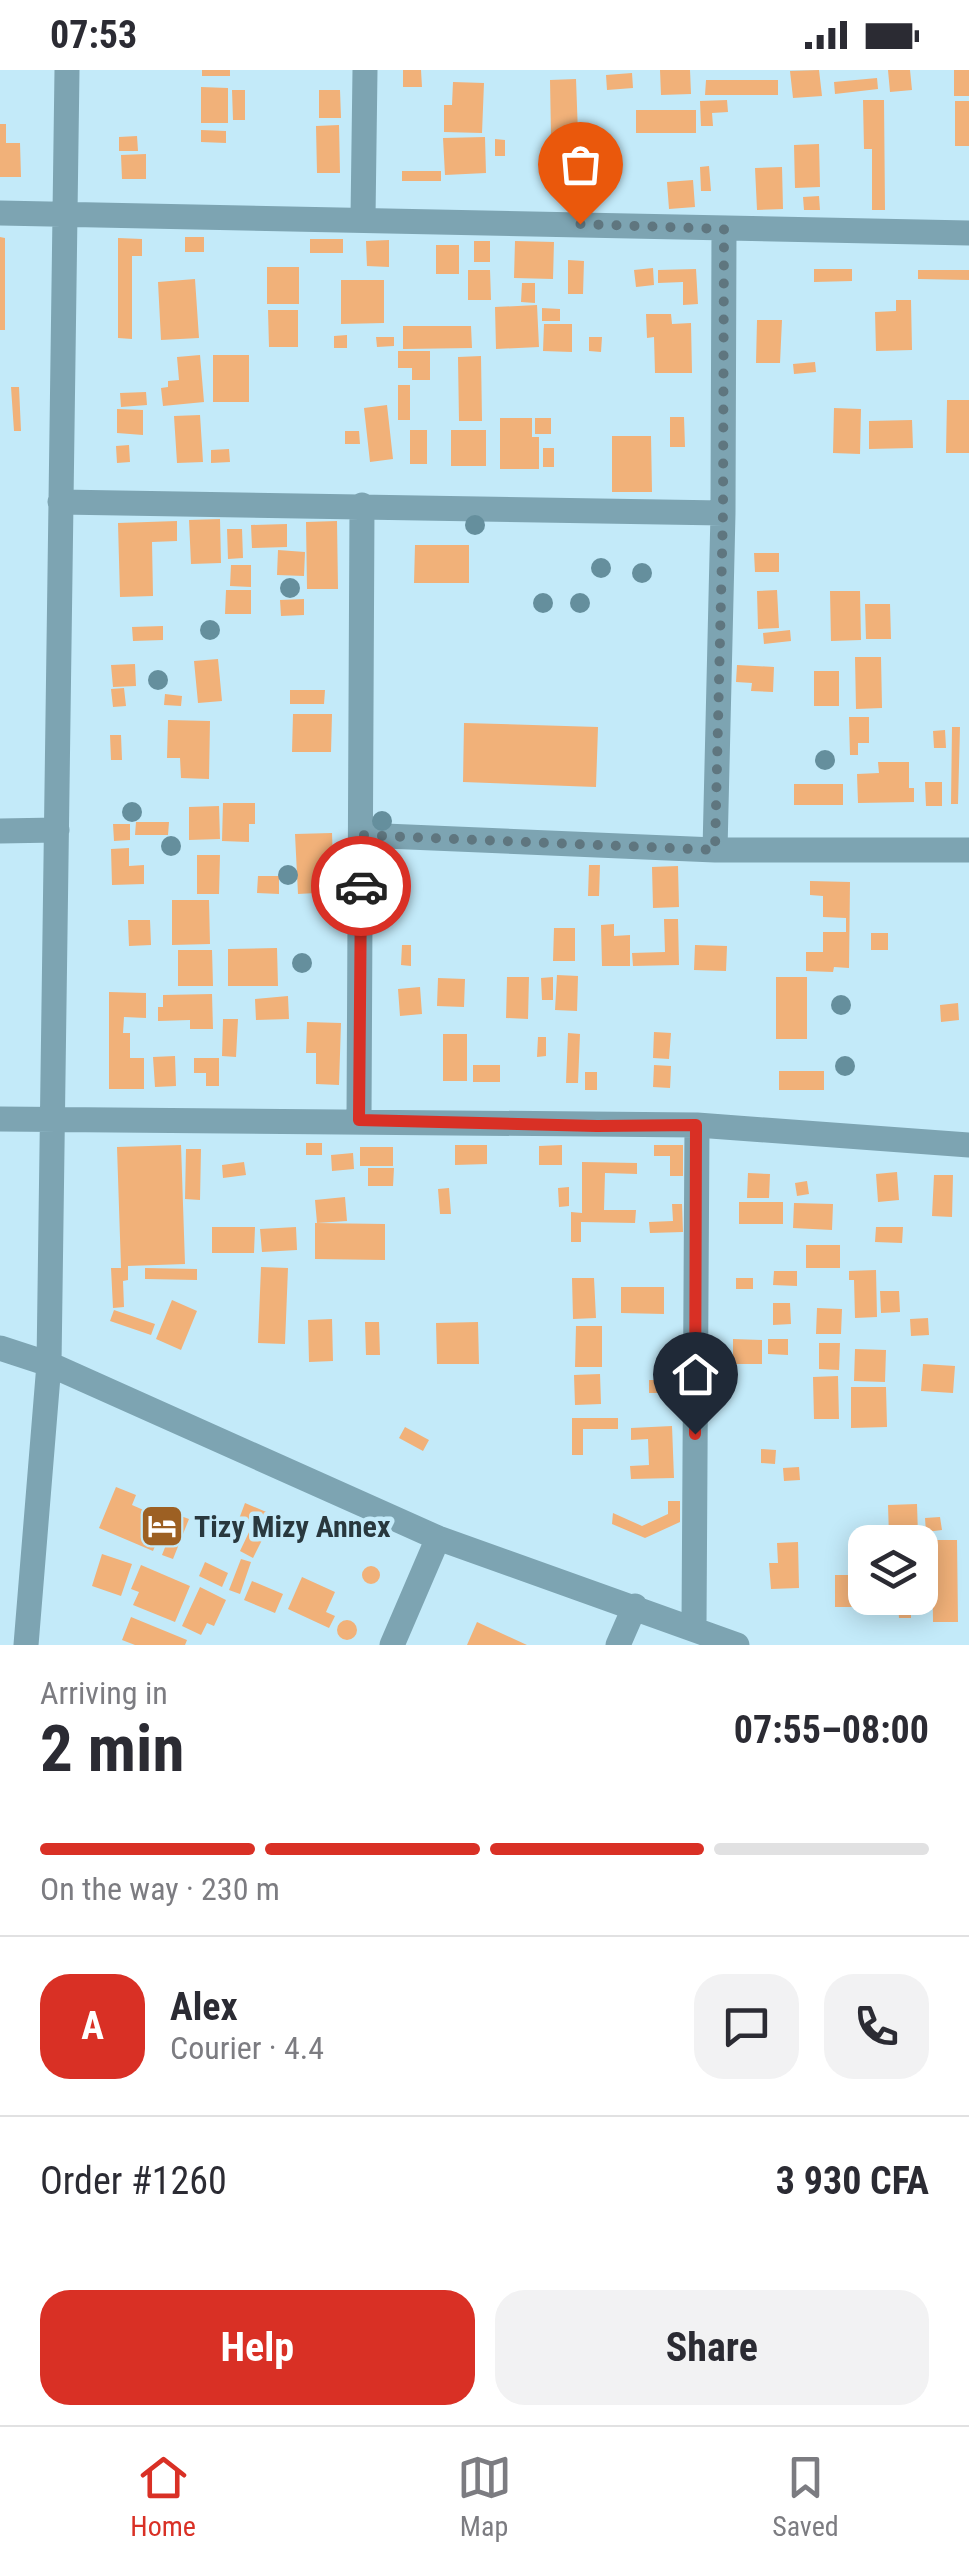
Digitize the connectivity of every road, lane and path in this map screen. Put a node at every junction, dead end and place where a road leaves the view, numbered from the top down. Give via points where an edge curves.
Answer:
1 (67, 70) edge
2 (364, 70) edge
3 (0, 213) edge
4 (65, 213) junction
5 (363, 218) junction
6 (724, 229) junction
7 (969, 233) edge
8 (60, 502) junction
9 (362, 505) junction
10 (723, 513) junction
11 (58, 830) junction
12 (0, 832) edge
13 (361, 835) junction
14 (715, 850) junction
15 (969, 850) edge
16 (54, 1118) junction
17 (0, 1119) edge
18 (359, 1120) junction
19 (696, 1125) junction
20 (969, 1145) edge
21 (0, 1348) edge
22 (48, 1364) junction
23 (438, 1538) junction
24 (635, 1606) junction
25 (694, 1627) junction
26 (26, 1645) edge
27 (392, 1645) edge
28 (618, 1645) edge
29 (737, 1645) edge

1 - 4 street
2 - 5 street
3 - 4 street
4 - 5 street
4 - 8 street
5 - 6 street
6 - 7 street
6 - 10 street
8 - 9 street
8 - 11 street
9 - 10 street
9 - 13 street
10 - 14 street
11 - 12 street
11 - 16 street
13 - 14 street
13 - 18 street
14 - 15 street
16 - 17 street
16 - 18 street
16 - 22 street
18 - 19 street
19 - 20 street
19 - 25 street
21 - 22 street
22 - 23 street
22 - 26 street
23 - 24 street
23 - 27 street
24 - 25 street
24 - 28 street
25 - 29 street

